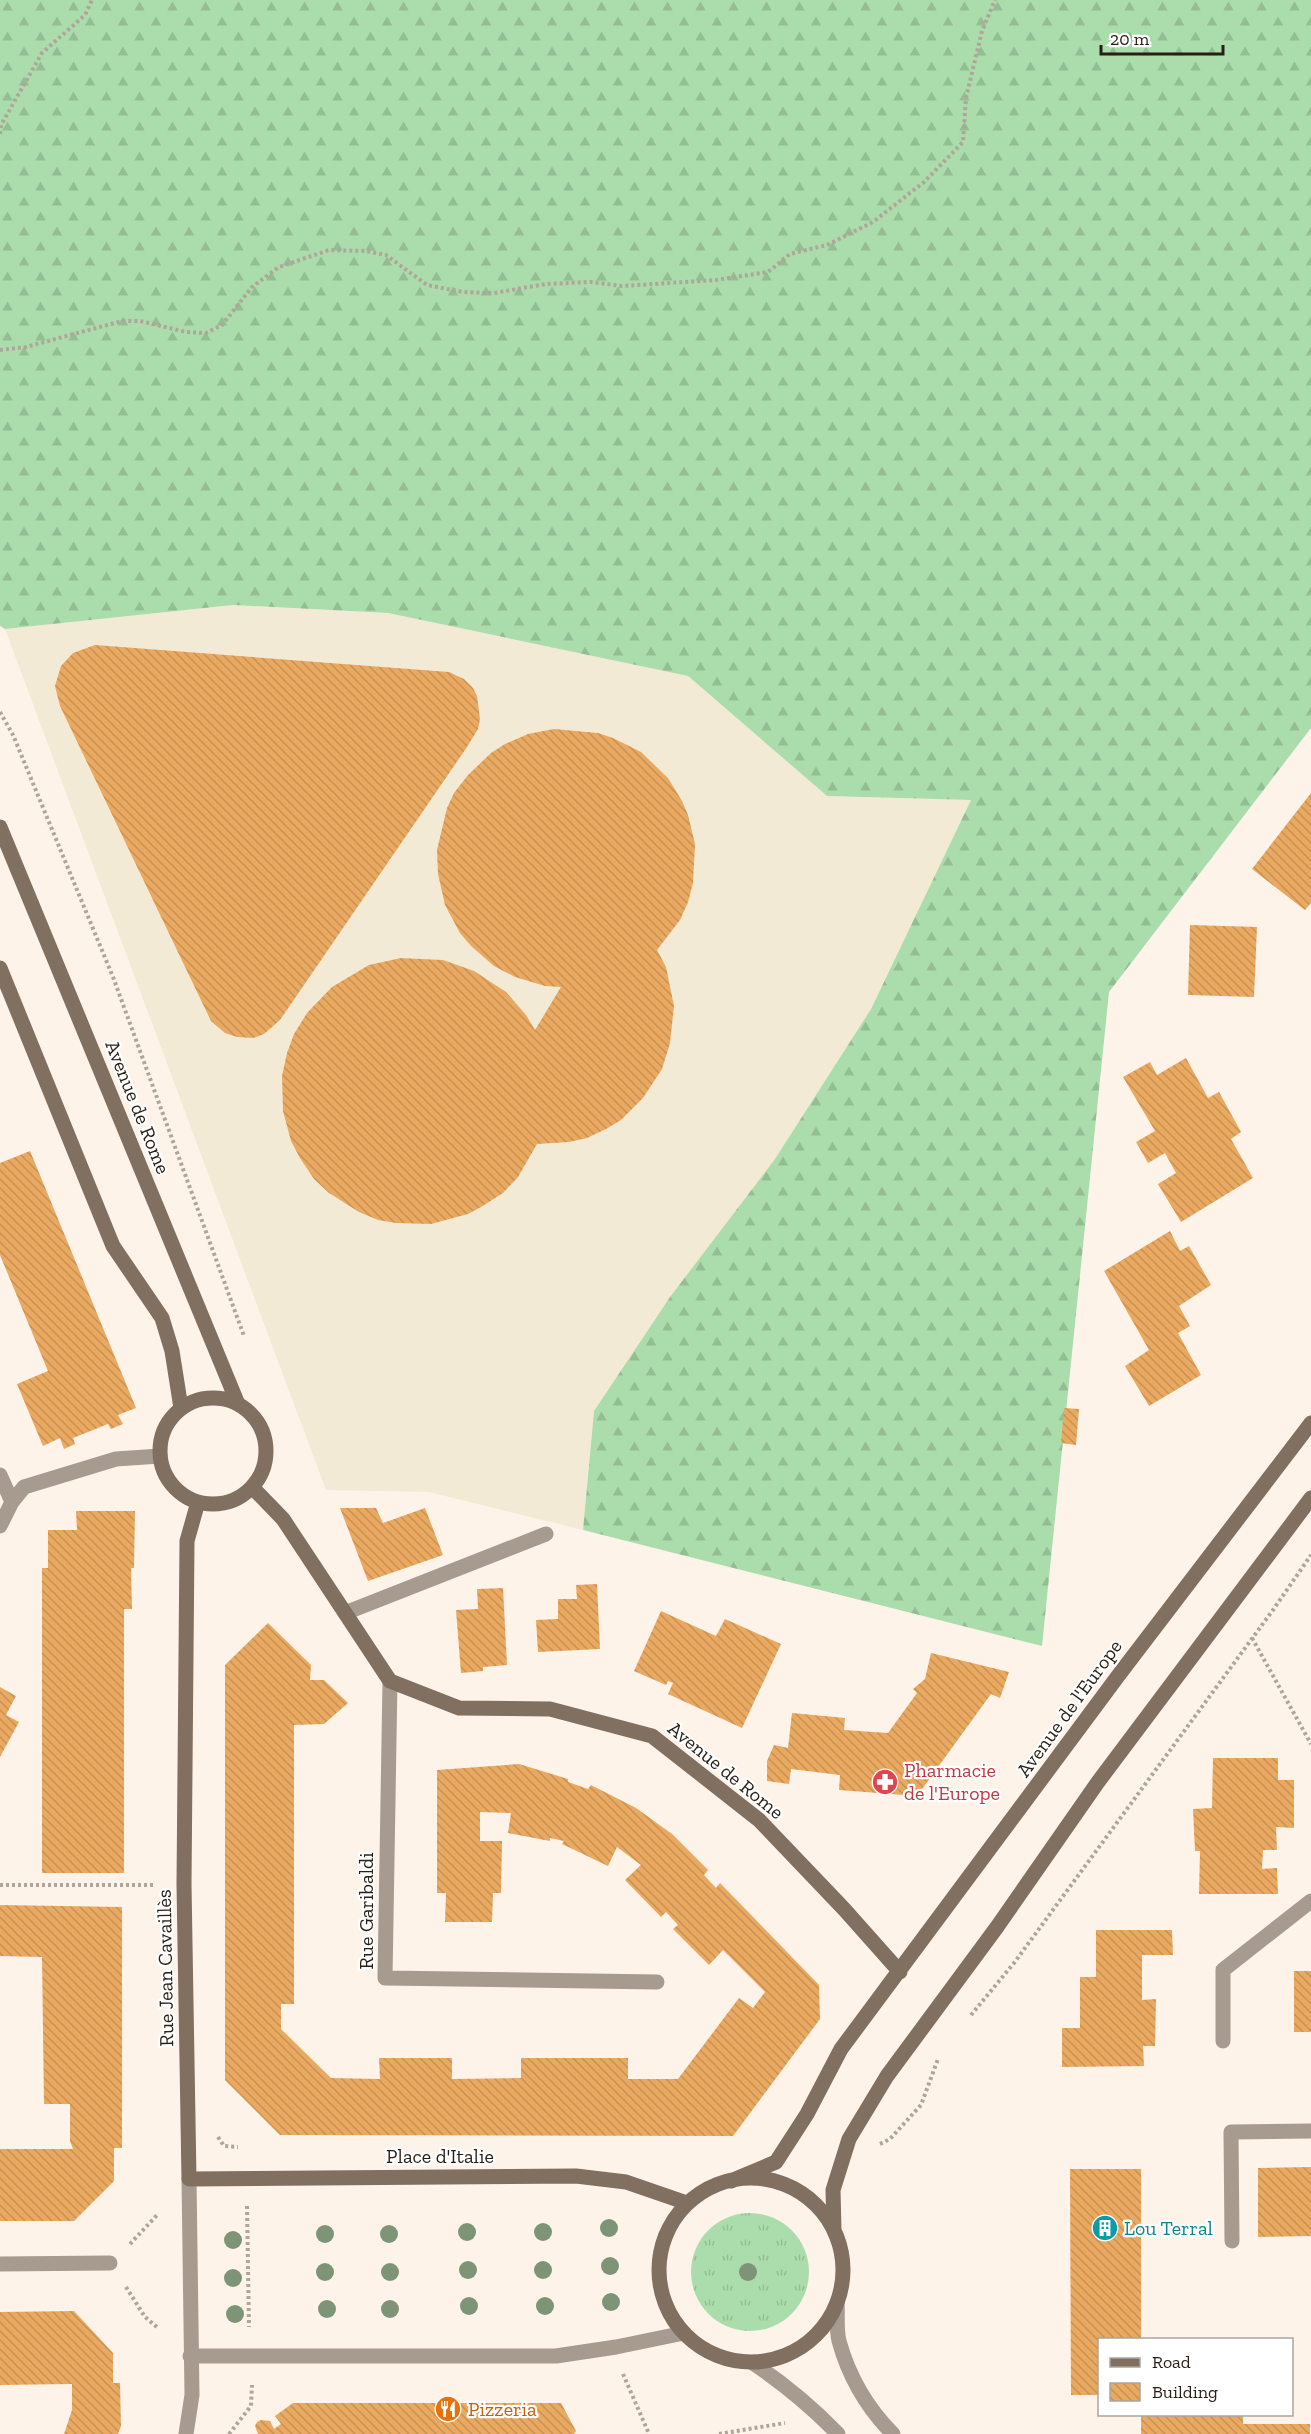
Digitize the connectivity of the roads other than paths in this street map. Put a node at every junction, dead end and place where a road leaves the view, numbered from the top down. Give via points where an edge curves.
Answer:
1 (0, 827) edge
2 (0, 968) edge
3 (238, 1404) junction
4 (181, 1408) junction
5 (1311, 1423) edge
6 (160, 1456) junction
7 (0, 1475) edge
8 (252, 1487) junction
9 (1311, 1498) edge
10 (12, 1502) junction
11 (198, 1502) junction
12 (0, 1526) edge
13 (546, 1534) dead end
14 (345, 1613) junction
15 (390, 1681) junction
16 (1311, 1901) edge
17 (900, 1972) junction
18 (657, 1982) dead end
19 (1223, 2041) dead end
20 (1311, 2131) edge
21 (189, 2179) junction
22 (731, 2181) junction
23 (687, 2203) junction
24 (834, 2230) junction
25 (1232, 2241) dead end
26 (110, 2263) road end
27 (0, 2264) edge
28 (837, 2303) junction
29 (684, 2333) junction
30 (190, 2356) junction
31 (753, 2363) junction
32 (186, 2434) edge
33 (838, 2434) edge
34 (893, 2434) edge

1 - 3 main road, Avenue de Rome
2 - 4 main road via 113,1246 162,1318
3 - 4 main road via 209,1397
3 - 8 main road via 260,1424 265,1440 261,1473
4 - 6 main road via 161,1438
5 - 17 main road, Avenue de l'Europe
6 - 10 street via 116,1459 24,1487
6 - 11 main road via 172,1485
7 - 10 street
8 - 11 main road via 227,1502
8 - 14 main road via 283,1519
9 - 24 main road via 1098,1782 887,2076 849,2139 833,2190
10 - 12 street
11 - 21 main road, Rue Jean Cavaillès via 187,1541 184,1884
13 - 14 street
14 - 15 main road
15 - 17 main road, Avenue de Rome via 459,1707 550,1709 652,1736 759,1820
15 - 18 street, Rue Garibaldi via 385,1978
16 - 19 street via 1223,1970
17 - 22 main road, Avenue de l'Europe via 841,2049 776,2162
20 - 25 street via 1231,2132
21 - 23 main road, Place d'Italie via 576,2176 626,2182
21 - 30 street, Rue Jean Cavaillès
22 - 23 main road via 707,2189
22 - 24 main road via 752,2178 792,2188 817,2206
23 - 29 main road via 666,2236 660,2262 661,2289 670,2315
24 - 28 main road via 843,2264
26 - 27 street
28 - 31 main road via 828,2322 795,2352
28 - 34 street via 839,2339 854,2382 874,2415
29 - 30 street via 556,2356
29 - 31 main road via 712,2355
30 - 32 street, Rue Jean Cavaillès via 192,2395
31 - 33 street via 810,2405

